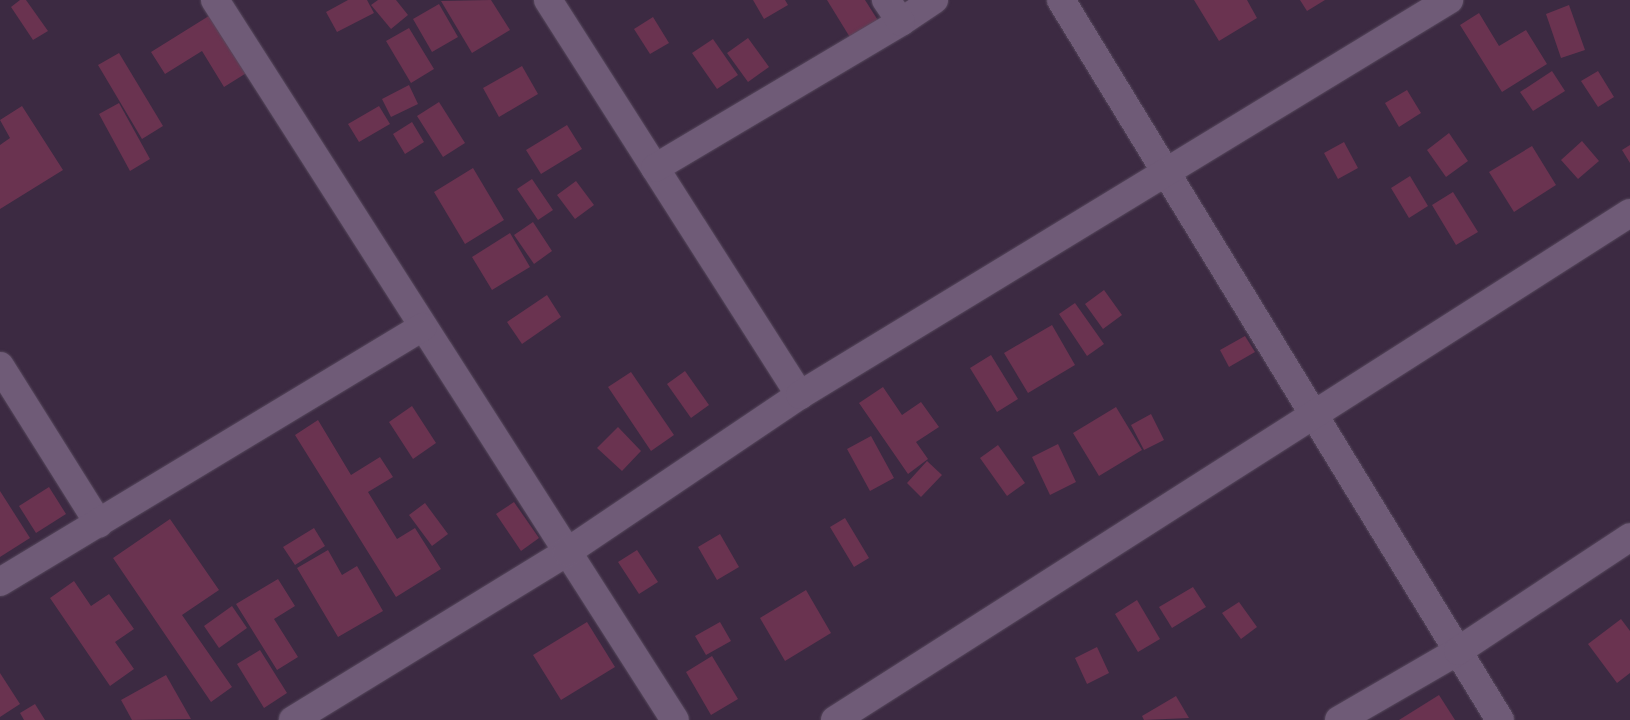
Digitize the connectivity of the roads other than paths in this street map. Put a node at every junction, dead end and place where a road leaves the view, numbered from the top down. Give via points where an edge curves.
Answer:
1 (215, 0) edge
2 (548, 0) edge
3 (934, 0) edge
4 (1061, 0) edge
5 (1449, 0) edge
6 (894, 11) edge
7 (655, 168) junction
8 (1167, 170) junction
9 (1630, 213) edge
10 (423, 327) junction
11 (0, 366) edge
12 (800, 395) junction
13 (1314, 416) junction
14 (99, 524) junction
15 (1630, 537) edge
16 (566, 552) junction
17 (0, 582) edge
18 (1458, 651) junction
19 (293, 720) edge
20 (675, 720) edge
21 (834, 720) edge
22 (1339, 720) edge
23 (1500, 720) edge

1 - 10 street
2 - 7 street
3 - 6 street
4 - 8 street
5 - 8 street
6 - 7 street
7 - 12 street
8 - 12 street
8 - 13 street
9 - 13 street
10 - 14 street
10 - 16 street
11 - 14 street
12 - 16 street
13 - 18 street
13 - 21 street
14 - 17 street
15 - 18 street
16 - 19 street
16 - 20 street
18 - 22 street
18 - 23 street

